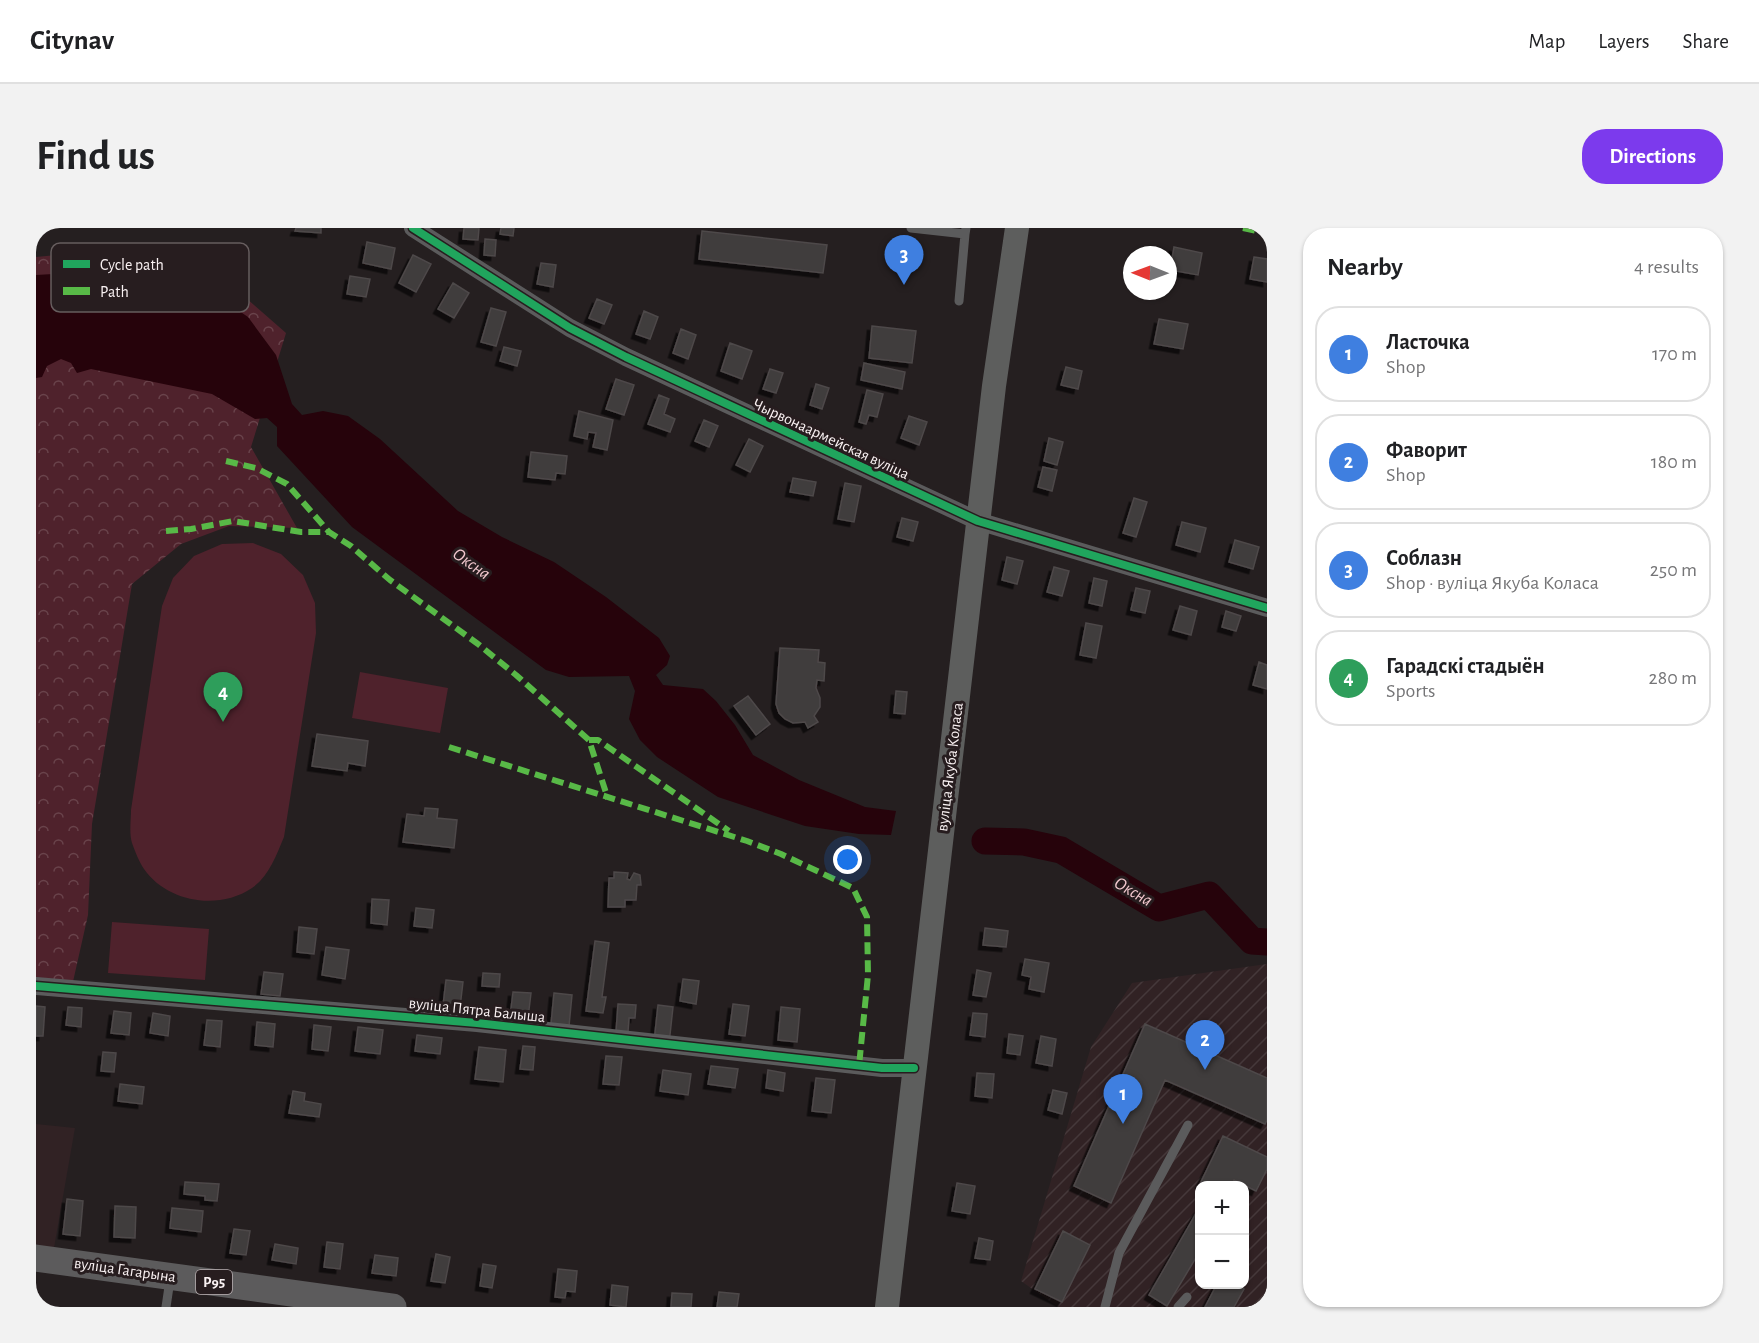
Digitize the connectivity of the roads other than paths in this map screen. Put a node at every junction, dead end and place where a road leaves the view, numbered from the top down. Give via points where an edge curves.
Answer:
1 (413, 228) edge
2 (911, 228) edge
3 (1017, 228) edge
4 (966, 231) edge
5 (959, 302) dead end
6 (978, 521) junction
7 (1267, 608) edge
8 (36, 986) edge
9 (914, 1068) junction
10 (1188, 1125) dead end
11 (36, 1258) edge
12 (170, 1276) junction
13 (1187, 1297) dead end
14 (360, 1305) edge
15 (166, 1307) edge
16 (393, 1307) edge
17 (887, 1307) edge
18 (1104, 1307) edge
19 (1178, 1307) edge

1 - 6 street, Чырвонаармейская вуліца via 570,328
2 - 4 lane
3 - 6 main road, вуліца Якуба Коласа
4 - 5 lane
6 - 7 street, Чырвонаармейская вуліца
6 - 9 main road, вуліца Якуба Коласа
8 - 9 street, вуліца Пятра Балыша via 466,1022 882,1068
9 - 17 main road, вуліца Якуба Коласа
10 - 18 lane via 1119,1253
11 - 12 main road, вуліца Гагарына / Р95
12 - 14 main road, вуліца Гагарына / Р95
12 - 15 lane
13 - 19 lane
14 - 16 main road, вуліца Гагарына / Р95

